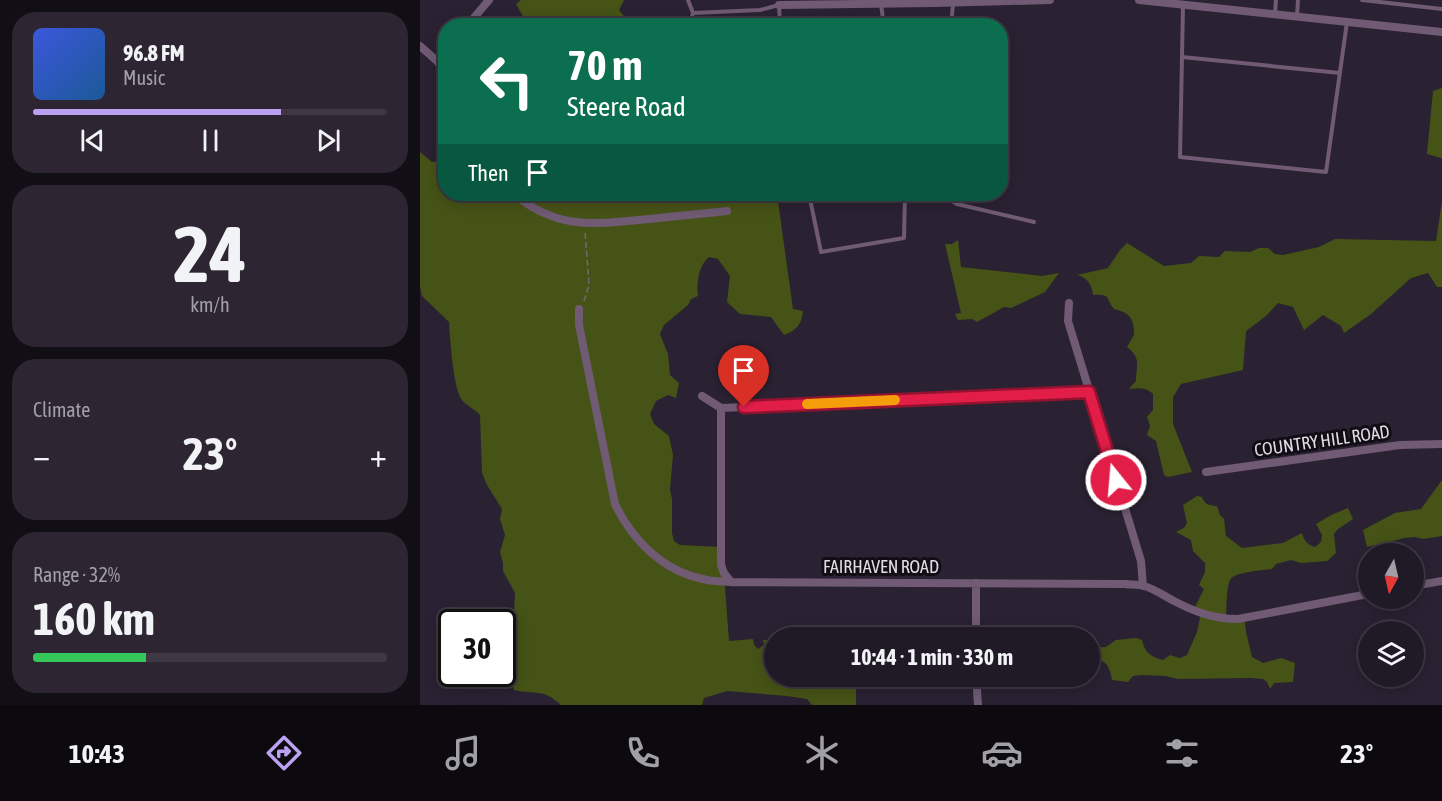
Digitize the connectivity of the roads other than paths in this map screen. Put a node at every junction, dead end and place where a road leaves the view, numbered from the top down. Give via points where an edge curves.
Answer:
1 (489, 0) edge
2 (688, 0) edge
3 (1022, 0) edge
4 (1050, 0) edge
5 (1142, 0) edge
6 (1276, 0) edge
7 (1298, 0) edge
8 (1362, 0) edge
9 (936, 2) edge
10 (953, 3) junction
11 (881, 4) junction
12 (1183, 4) junction
13 (779, 5) junction
14 (1442, 9) edge
15 (693, 13) junction
16 (1275, 14) junction
17 (1297, 16) junction
18 (474, 18) edge
19 (691, 18) edge
20 (780, 18) edge
21 (883, 18) edge
22 (952, 18) edge
23 (1347, 22) junction
24 (1442, 32) edge
25 (420, 46) edge
26 (1182, 57) junction
27 (437, 61) edge
28 (1340, 73) junction
29 (524, 201) edge
30 (810, 201) edge
31 (905, 201) edge
32 (952, 201) edge
33 (727, 211) dead end
34 (1034, 222) dead end
35 (1069, 303) dead end
36 (579, 309) road end
37 (1089, 392) junction
38 (702, 396) dead end
39 (721, 408) junction
40 (1442, 444) edge
41 (1206, 472) dead end
42 (1442, 581) edge
43 (731, 582) junction
44 (976, 583) junction
45 (1424, 584) edge
46 (1143, 586) junction
47 (1358, 596) edge
48 (976, 627) edge
49 (977, 687) edge
50 (978, 705) edge

1 - 18 street
2 - 15 lane
3 - 4 street
3 - 10 street
5 - 12 street
6 - 16 lane
7 - 17 lane
8 - 14 lane
9 - 10 street
9 - 11 street
10 - 22 lane
11 - 13 street
11 - 21 lane
12 - 16 street
12 - 26 lane
13 - 15 lane via 760,10
13 - 20 lane
15 - 19 lane
16 - 17 street
17 - 23 street
23 - 24 street
23 - 28 lane
25 - 27 street
26 - 28 lane
26 - 28 lane via 1180,157 1314,171 1326,172
29 - 33 street via 540,212 584,224
30 - 31 lane via 821,252 904,238
32 - 34 lane
35 - 37 street via 1068,321
36 - 43 street, FAIRHAVEN ROAD via 610,483 621,517 642,544 681,573
37 - 39 street
37 - 46 street via 1141,561
38 - 39 street
39 - 43 street via 722,565
40 - 41 street, COUNTRY HILL ROAD via 1400,445
42 - 45 street
43 - 44 street, FAIRHAVEN ROAD
44 - 46 street, FAIRHAVEN ROAD
44 - 48 street
46 - 47 street, FAIRHAVEN ROAD via 1196,612 1224,620
49 - 50 street

